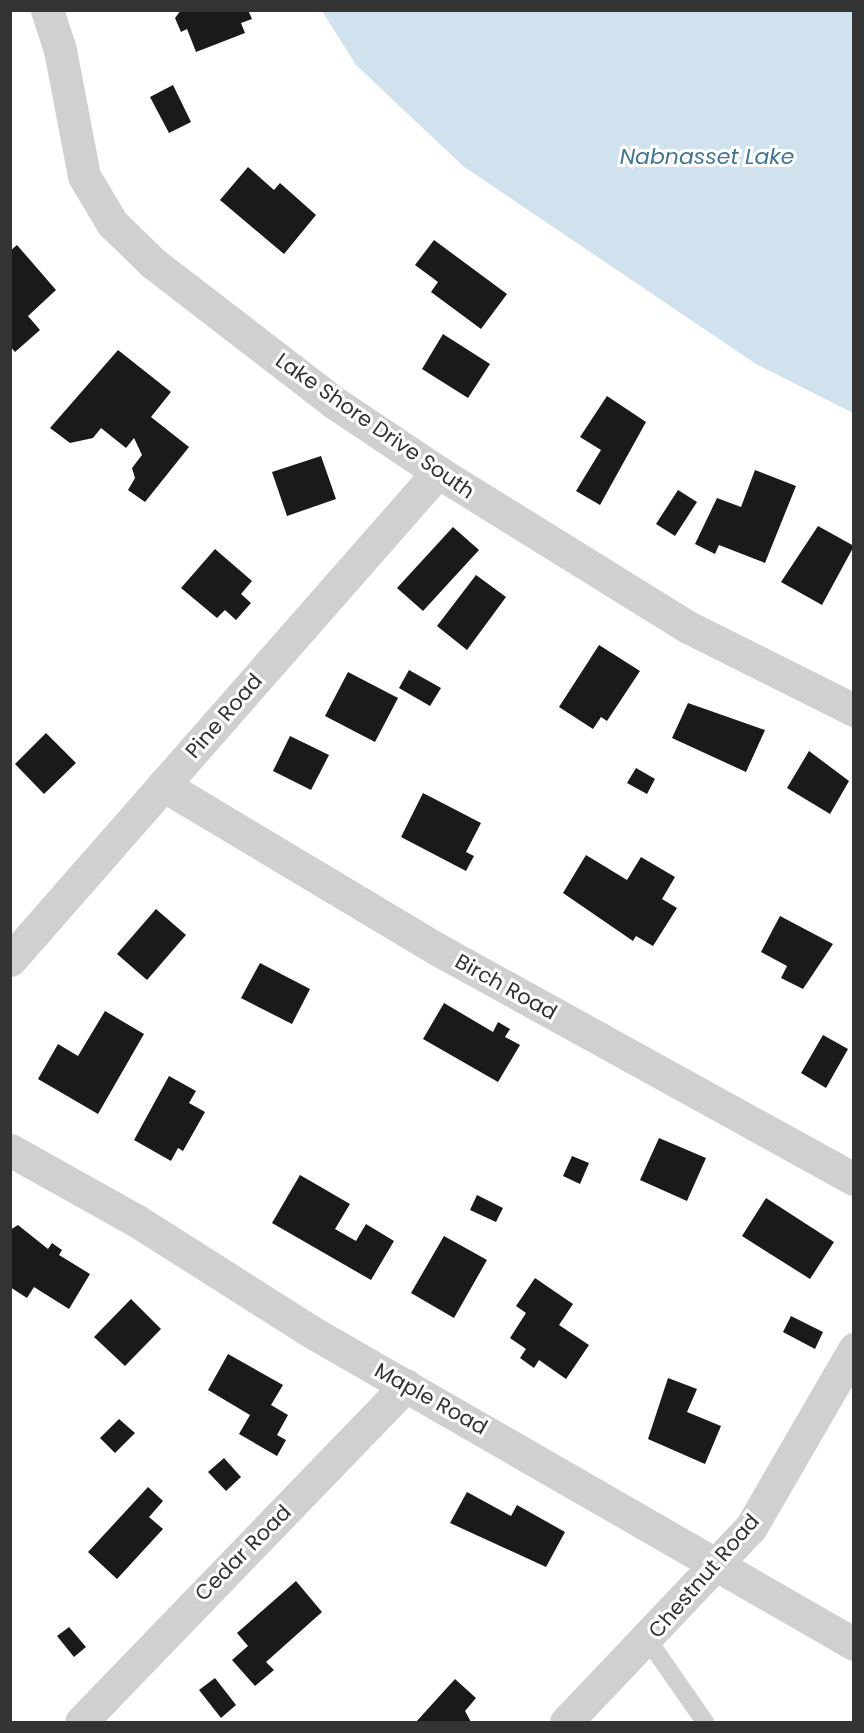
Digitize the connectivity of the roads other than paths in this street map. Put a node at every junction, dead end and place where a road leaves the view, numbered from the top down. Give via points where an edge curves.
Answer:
1 (47, 10) edge
2 (438, 472) junction
3 (854, 710) edge
4 (163, 785) junction
5 (10, 960) edge
6 (10, 1150) edge
7 (854, 1179) edge
8 (854, 1348) edge
9 (406, 1385) junction
10 (717, 1566) junction
11 (648, 1640) junction
12 (854, 1644) edge
13 (81, 1722) edge
14 (566, 1722) edge
15 (705, 1722) edge

1 - 2 street, Lake Shore Drive South via 60,50 84,176 112,223 153,262 258,344
2 - 3 street, Lake Shore Drive South via 688,627
2 - 4 street, Pine Road
4 - 5 street, Pine Road
4 - 7 street, Birch Road via 437,949
6 - 9 street, Maple Road
8 - 10 street, Chestnut Road via 751,1527
9 - 10 street, Maple Road
9 - 13 street, Cedar Road
10 - 11 street, Chestnut Road
10 - 12 street, Maple Road
11 - 14 street, Chestnut Road
11 - 15 lane

